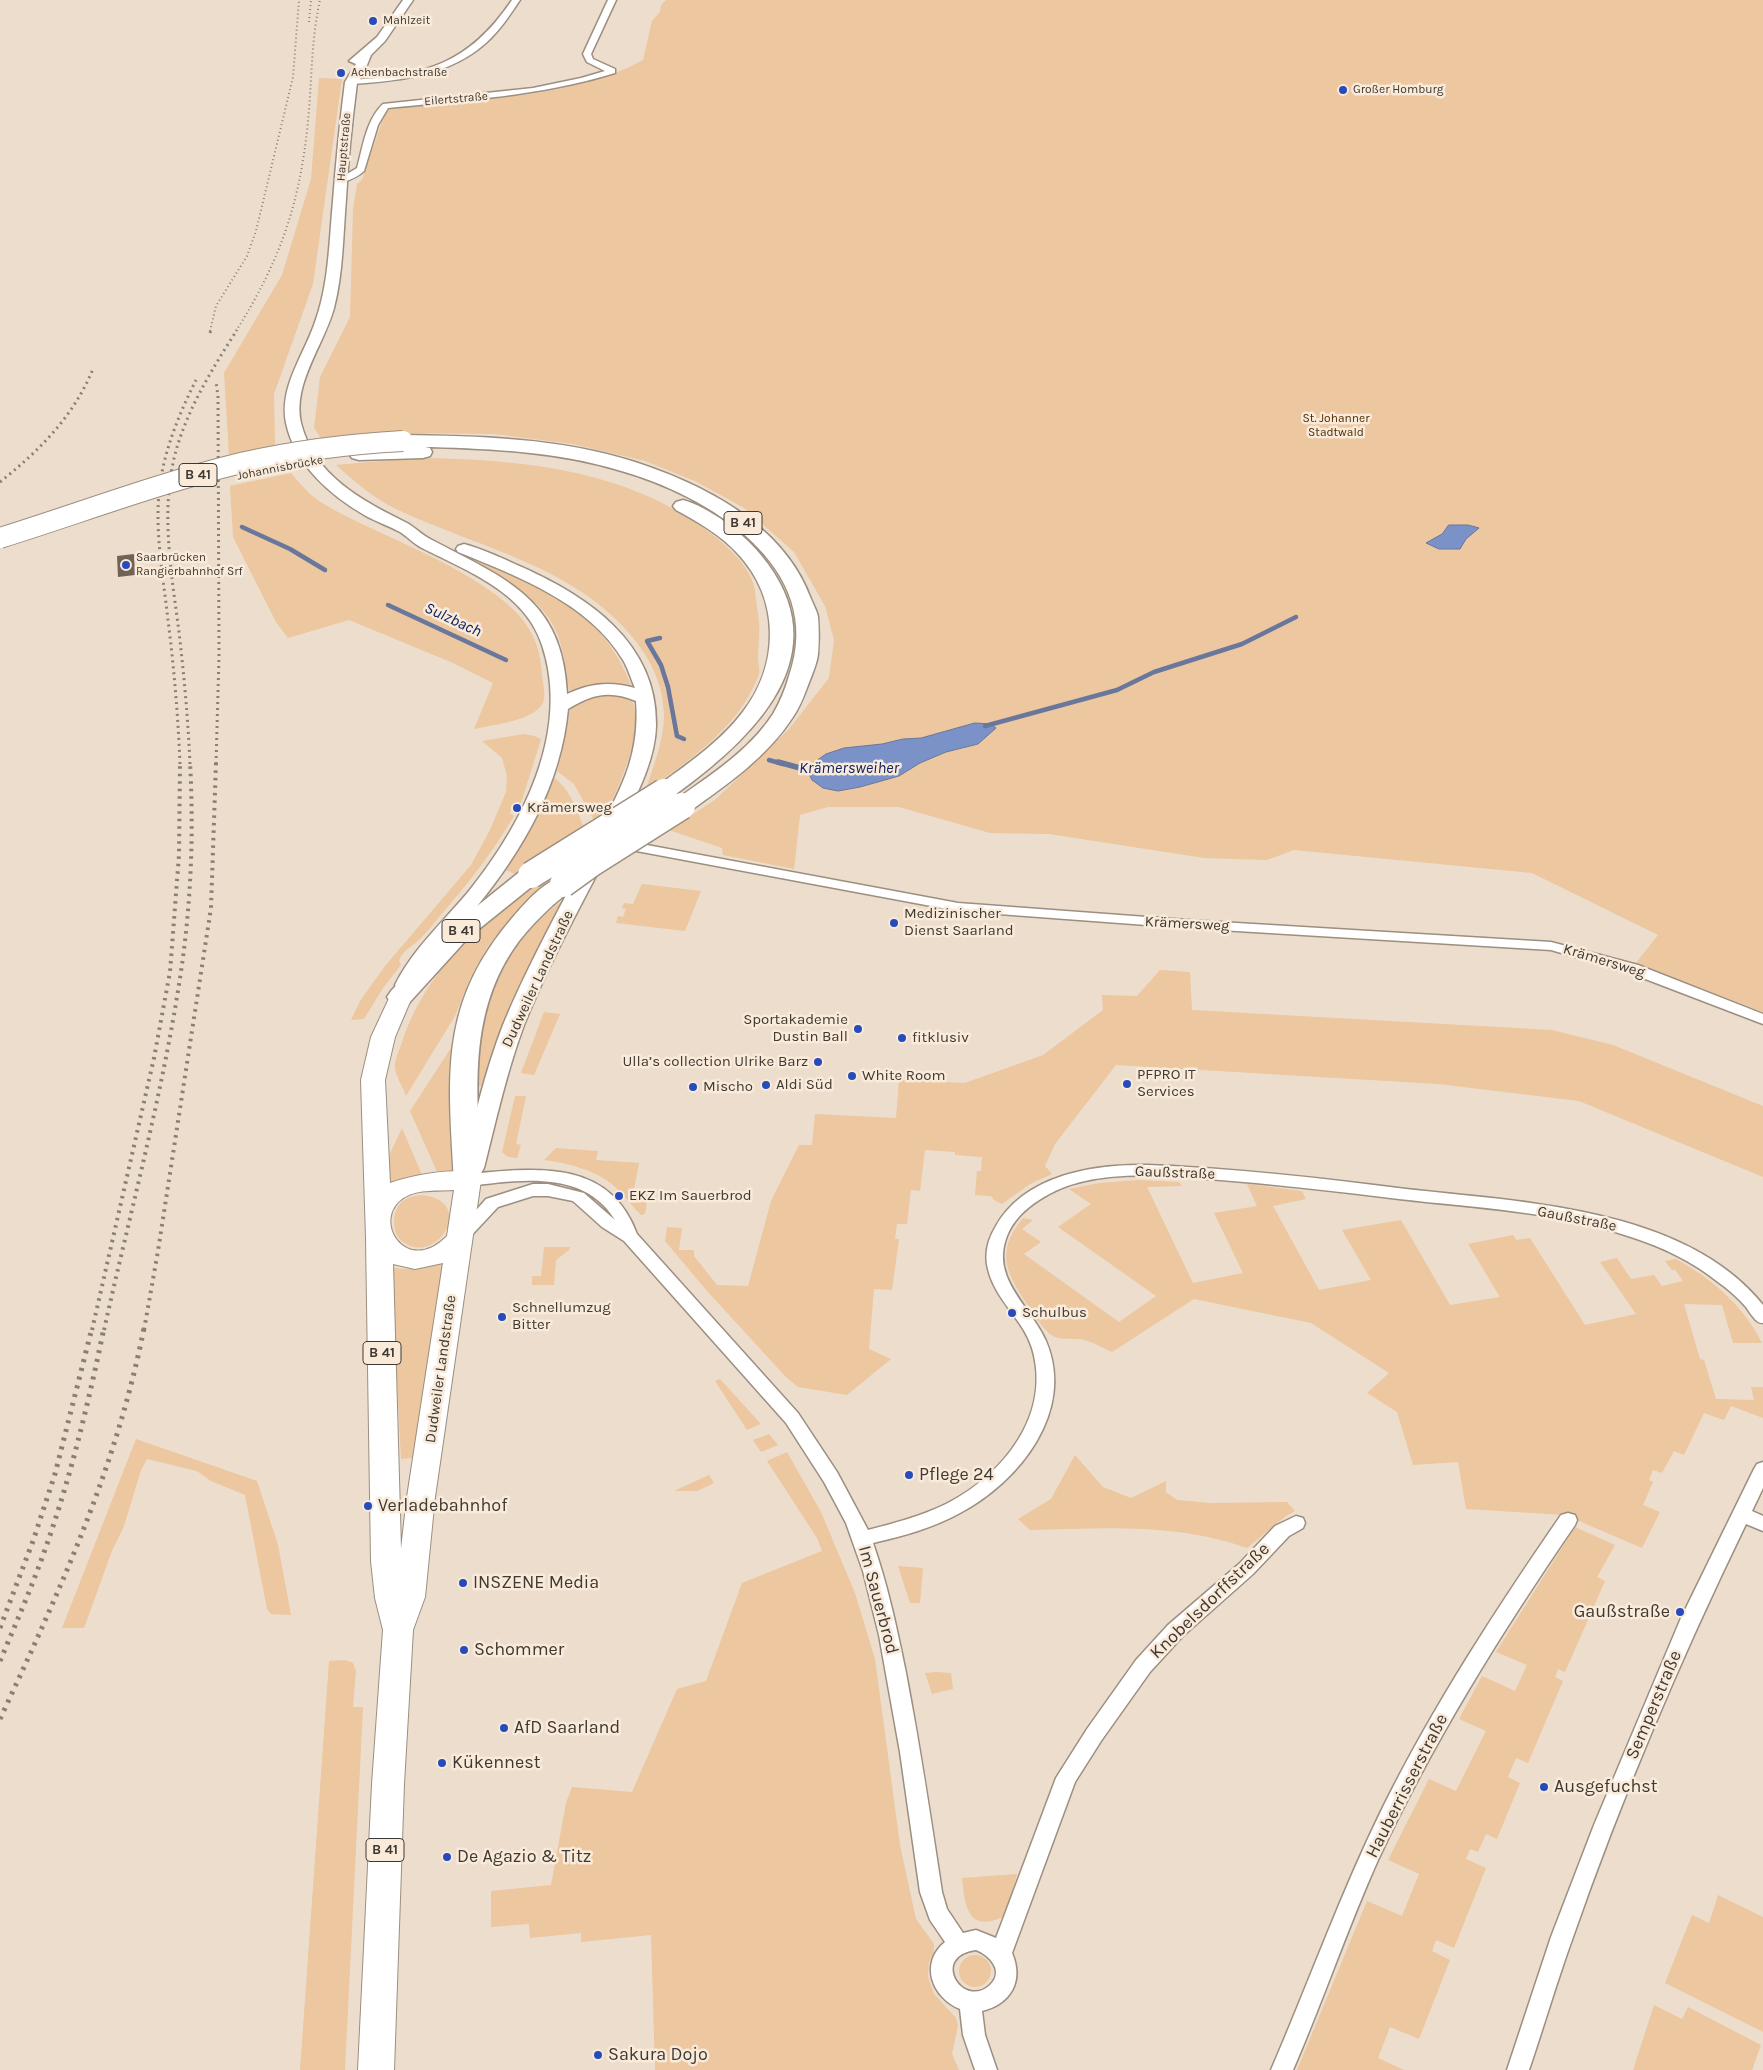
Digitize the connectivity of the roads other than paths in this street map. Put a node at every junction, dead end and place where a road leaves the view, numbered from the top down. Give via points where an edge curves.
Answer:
1 (408, 0) edge
2 (516, 0) edge
3 (612, 0) edge
4 (351, 81) junction
5 (341, 180) junction
6 (338, 214) joint
7 (403, 442) joint
8 (451, 452) joint
9 (407, 530) junction
10 (0, 538) edge
11 (0, 550) edge
12 (646, 699) junction
13 (560, 706) junction
14 (673, 799) junction
15 (604, 841) junction
16 (400, 997) junction
17 (1763, 1019) edge
18 (468, 1180) junction
19 (378, 1227) junction
20 (630, 1237) junction
21 (460, 1238) junction
22 (1763, 1317) edge
23 (1763, 1469) edge
24 (1741, 1514) junction
25 (1568, 1520) dead end
26 (1296, 1523) dead end
27 (1763, 1524) edge
28 (862, 1539) junction
29 (398, 1630) junction
30 (958, 1944) junction
31 (1001, 1953) junction
32 (970, 2002) junction
33 (376, 2070) edge
34 (986, 2070) edge
35 (1282, 2070) edge
36 (1518, 2070) edge

1 - 4 main road, Hauptstraße via 381,39 366,54
2 - 4 street via 500,26 448,65 411,77
3 - 5 street, Eilertstraße via 587,54 590,60 612,71 533,90 386,106 381,109 374,126 361,168
4 - 5 main road, Hauptstraße
5 - 6 main road, Hauptstraße
6 - 9 main road, Dudweiler Landstraße via 327,310 293,392 293,423 310,460 331,484 372,513
7 - 10 highway, Johannisbrücke / B 41, bridge via 306,451 219,469
7 - 14 highway, B 41 via 460,441 530,447 627,466 683,487 729,512 770,546 784,563 803,598 809,630 806,660 792,700 763,740 741,762
8 - 11 highway, Johannisbrücke / B 41 via 352,455 272,468 218,481
8 - 14 highway, B 41 via 502,454 594,471 624,480 667,497 707,520 745,549 762,568 780,608 781,654 775,677 752,716 694,771
9 - 12 main road, Dudweiler Landstraße via 506,566 586,610 616,637 630,657
9 - 13 main road, Dudweiler Landstraße via 499,583 534,613 556,660
12 - 13 main road via 628,690 606,687 586,691
12 - 15 main road, Dudweiler Landstraße via 647,727 636,770
13 - 16 main road, Dudweiler Landstraße via 552,756 527,819 495,870 414,967
14 - 16 highway, B 41, bridge via 531,875 460,932
14 - 18 highway, B 41, bridge via 531,911 512,933 486,975 475,1000 465,1045
15 - 17 street, Krämersweg via 977,909 1551,946 1589,953 1627,966
15 - 18 main road, Dudweiler Landstraße via 514,1025
16 - 19 main road, Dudweiler Landstraße via 384,1029 373,1080
18 - 19 main road via 400,1189 390,1195
18 - 20 street, Im Sauerbrod via 539,1175 582,1183 614,1206 622,1216
18 - 21 main road, Dudweiler Landstraße
19 - 21 main road via 396,1255 406,1259 439,1254
19 - 29 main road, Dudweiler Landstraße / B 41 via 386,1561
20 - 21 street, Im Sauerbrod via 578,1197 533,1190 492,1203
20 - 28 street, Im Sauerbrod via 792,1418 829,1475
21 - 29 main road, Dudweiler Landstraße / B 41 via 421,1497 410,1597
22 - 28 street, Gaußstraße via 1743,1294 1703,1263 1656,1239 1605,1223 1300,1182 1186,1173 1097,1173 1073,1178 1020,1206 1001,1229 995,1247 994,1265 1003,1288 1032,1329 1041,1348 1045,1371 1039,1419 1029,1443 1012,1465 968,1499 926,1521
23 - 24 street
24 - 27 street
24 - 36 street, Semperstraße via 1691,1618 1604,1826 1562,1937
25 - 35 street, Hauberrisserstraße via 1497,1624 1445,1710 1392,1810 1347,1908
26 - 31 street, Knobelsdorffstraße via 1282,1531 1246,1569 1176,1631 1143,1666 1094,1735 1066,1778
28 - 30 street, Im Sauerbrod via 878,1589 902,1701 931,1892 938,1913
29 - 33 main road, Dudweiler Landstraße / B 41
30 - 31 street via 976,1940 994,1946
30 - 32 street via 949,1950 940,1970 949,1991
31 - 32 street via 1008,1972 1005,1985 984,2001
32 - 34 street via 974,2034

